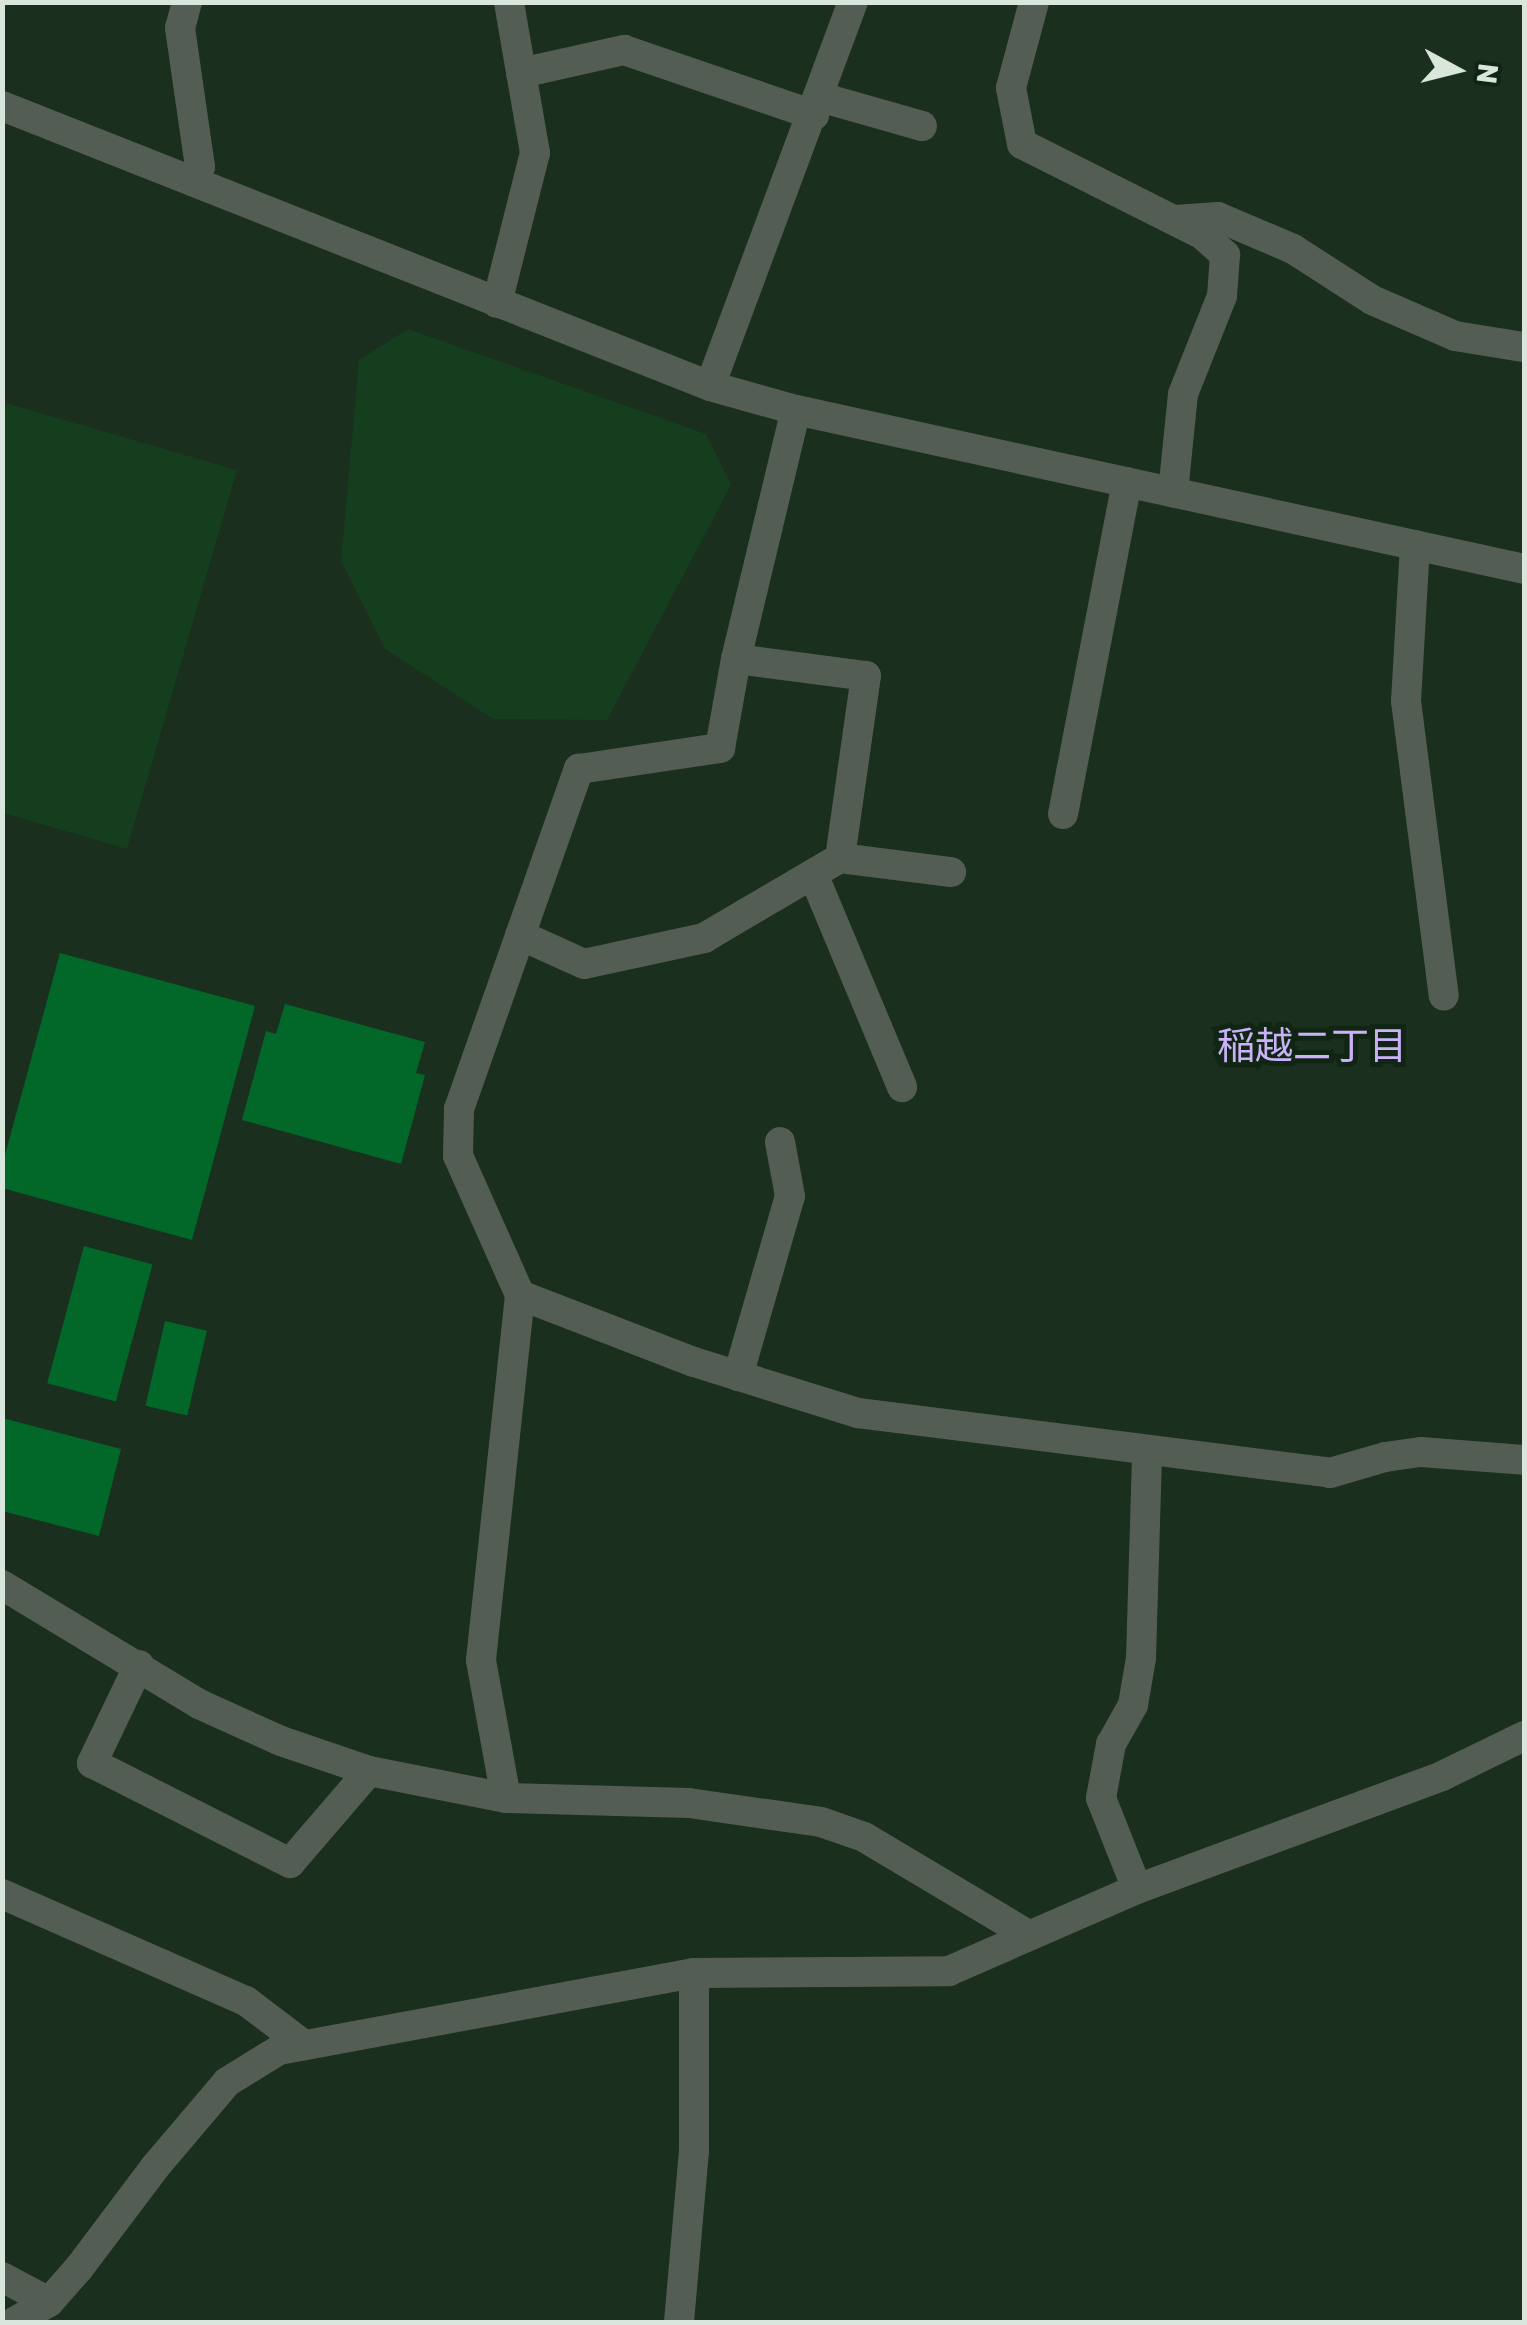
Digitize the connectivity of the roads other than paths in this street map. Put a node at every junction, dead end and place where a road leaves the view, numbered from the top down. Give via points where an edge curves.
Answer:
1 (187, 2) edge
2 (510, 2) edge
3 (853, 2) edge
4 (1034, 2) edge
5 (521, 73) junction
6 (2, 106) edge
7 (817, 106) junction
8 (922, 126) dead end
9 (194, 182) junction
10 (1175, 220) junction
11 (497, 302) junction
12 (1524, 348) edge
13 (710, 386) junction
14 (796, 410) junction
15 (1127, 482) junction
16 (1173, 492) junction
17 (1415, 545) junction
18 (1524, 569) edge
19 (736, 659) junction
20 (1063, 814) dead end
21 (840, 858) junction
22 (951, 872) dead end
23 (812, 874) junction
24 (520, 934) junction
25 (1444, 996) dead end
26 (902, 1088) dead end
27 (780, 1142) dead end
28 (520, 1294) junction
29 (738, 1376) junction
30 (1147, 1452) junction
31 (1524, 1460) edge
32 (2, 1584) edge
33 (139, 1666) junction
34 (1524, 1736) edge
35 (370, 1771) junction
36 (506, 1798) junction
37 (1138, 1889) junction
38 (2, 1894) edge
39 (1027, 1934) junction
40 (694, 1973) junction
41 (304, 2045) junction
42 (2, 2277) edge
43 (49, 2302) junction
44 (14, 2322) edge
45 (679, 2322) edge

1 - 9 street via 180,28 200,167
2 - 5 street
3 - 7 street
4 - 10 street via 1011,88 1022,144
5 - 7 street via 624,50
5 - 11 street via 535,153
6 - 9 street
7 - 8 street
7 - 13 street
9 - 11 street
10 - 12 street via 1218,217 1293,248 1372,300 1438,329
10 - 16 street via 1225,256 1222,296 1183,394
11 - 13 street
13 - 14 street
14 - 15 street
14 - 19 street
15 - 16 street
15 - 20 street
16 - 17 street
17 - 18 street
17 - 25 street via 1406,701
19 - 21 street via 866,676
19 - 24 street via 720,748 578,769
21 - 22 street
21 - 23 street
23 - 24 street via 704,938 635,954 584,964
23 - 26 street
24 - 28 street via 459,1109 458,1156
27 - 29 street via 790,1196
28 - 29 street
28 - 36 street via 480,1660
29 - 30 street via 858,1413
30 - 31 street via 1330,1473 1421,1452
30 - 37 street via 1134,1706 1111,1744 1101,1798
32 - 33 street
33 - 35 street via 200,1704 281,1741
33 - 35 street via 92,1763 290,1864
34 - 37 street via 1442,1776
35 - 36 street
36 - 39 street via 689,1803 821,1822 864,1837
37 - 39 street
38 - 41 street via 246,2001
39 - 40 street via 949,1971
40 - 41 street
40 - 45 street via 694,2151
41 - 43 street via 264,2056 227,2082
42 - 43 street
43 - 44 street

